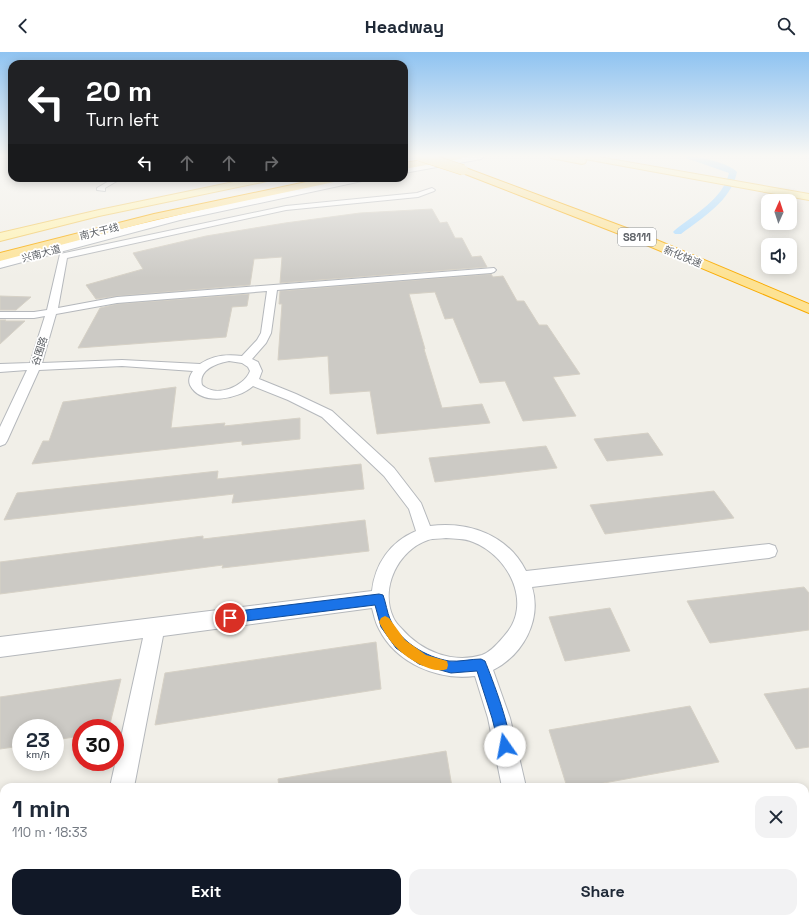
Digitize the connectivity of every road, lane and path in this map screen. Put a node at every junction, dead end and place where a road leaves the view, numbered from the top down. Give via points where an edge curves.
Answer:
1 (178, 197) edge
2 (214, 197) edge
3 (251, 197) edge
4 (313, 197) edge
5 (315, 197) edge
6 (533, 197) edge
7 (554, 197) edge
8 (158, 235) junction
9 (0, 237) edge
10 (0, 247) edge
11 (0, 257) edge
12 (0, 265) edge
13 (491, 270) dead end
14 (272, 288) junction
15 (809, 297) edge
16 (809, 309) edge
17 (51, 312) junction
18 (0, 315) edge
19 (246, 359) junction
20 (35, 366) junction
21 (0, 368) edge
22 (202, 368) junction
23 (252, 381) junction
24 (1, 437) edge
25 (425, 534) junction
26 (769, 551) dead end
27 (521, 580) junction
28 (379, 599) junction
29 (155, 627) junction
30 (0, 647) edge
31 (481, 665) junction
32 (123, 783) edge
33 (513, 783) edge

1 - 9 main road
2 - 10 highway, 南大干线
3 - 11 highway, 南大干线 via 154,217
4 - 12 main road, 兴南大道 via 132,228
5 - 8 street via 268,211
6 - 16 highway, 新化快速 / S8111, bridge via 623,231
7 - 15 highway, 新化快速 / S8111
8 - 12 main road via 95,243
8 - 17 street, 谷围路 via 62,256
13 - 14 street
14 - 17 street via 117,300
14 - 19 street via 266,333
17 - 18 street via 21,316
17 - 20 street, 谷围路
19 - 22 street via 219,359
19 - 23 street via 256,369
20 - 21 street
20 - 22 street via 122,363
20 - 24 street, 谷围路
22 - 23 street via 194,380 201,391 208,394 228,394
23 - 25 street via 292,396 327,414 389,472 416,507
25 - 27 street via 446,531 467,533 487,541 505,554 518,571
25 - 28 street via 407,543 392,557 382,576
26 - 27 street
27 - 31 street via 526,591 526,613 519,634 502,653
28 - 29 street
28 - 31 street via 385,623 400,644 423,660 451,667
29 - 30 street
29 - 32 street
31 - 33 street via 499,718

